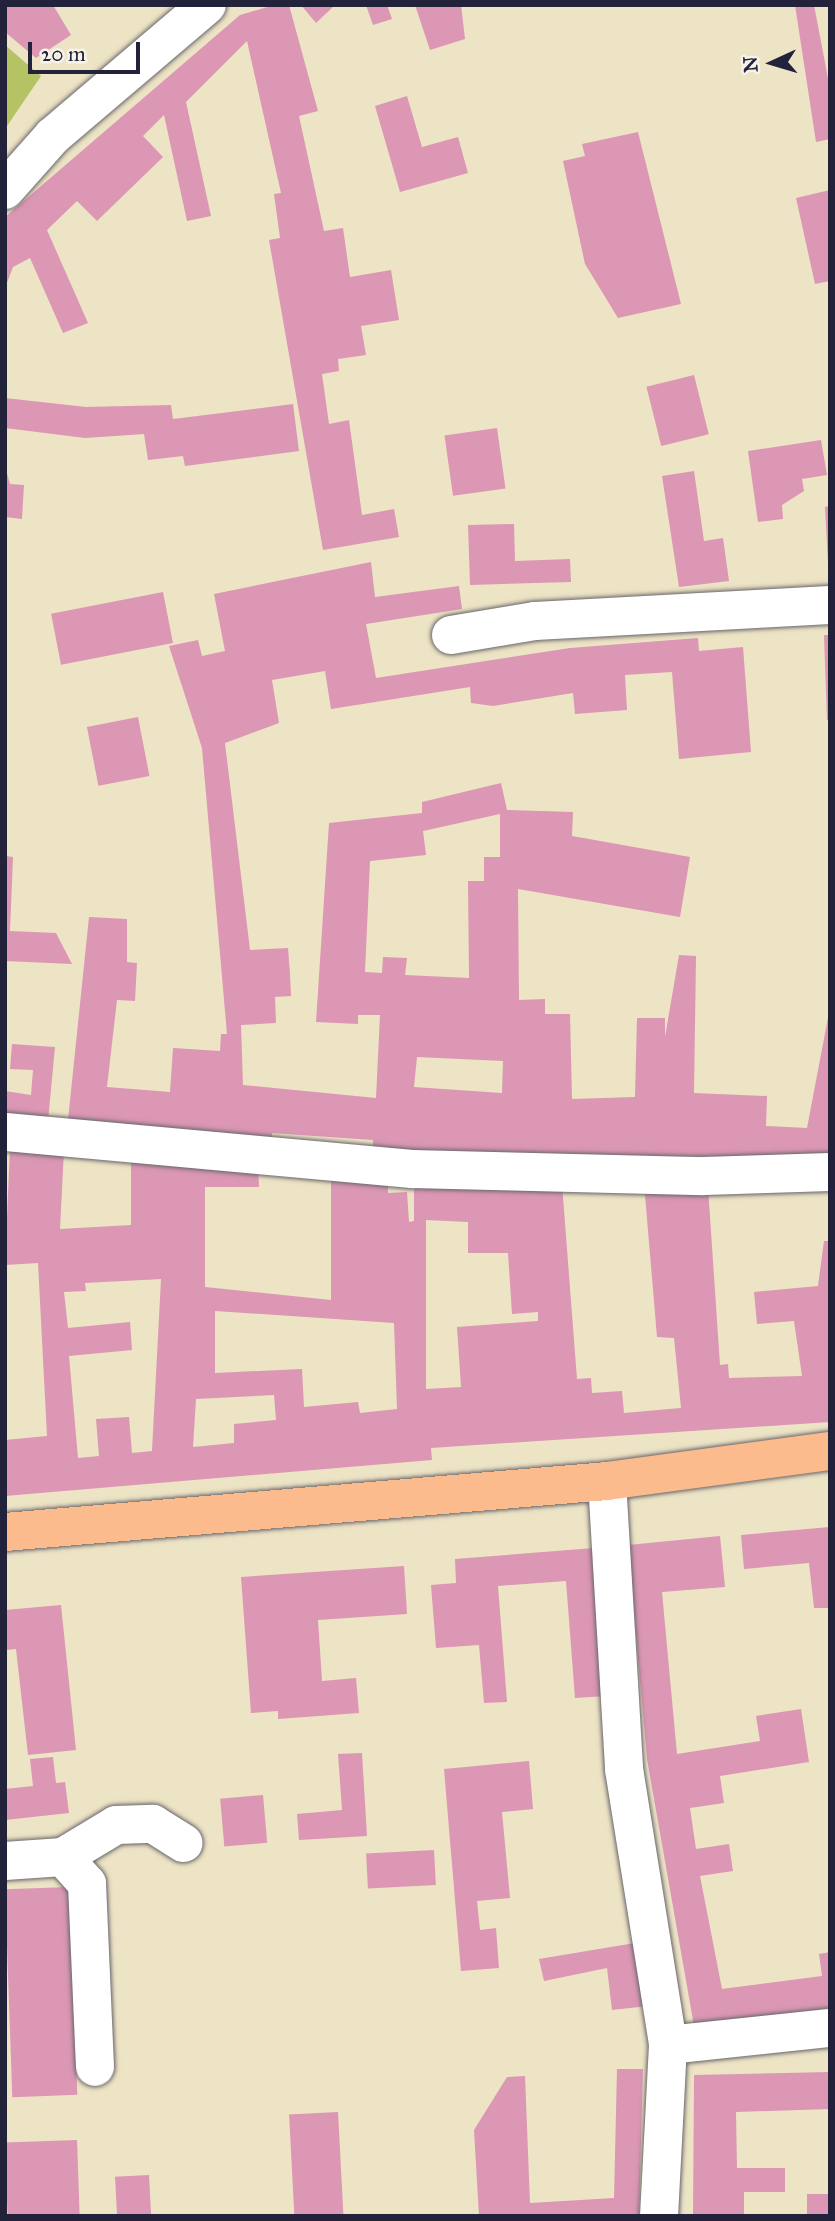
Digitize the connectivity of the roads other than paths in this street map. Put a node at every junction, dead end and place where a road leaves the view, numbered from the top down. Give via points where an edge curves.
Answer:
1 (207, 5) edge
2 (5, 190) edge
3 (830, 605) edge
4 (451, 635) dead end
5 (5, 1132) edge
6 (830, 1172) edge
7 (830, 1451) edge
8 (607, 1482) junction
9 (5, 1532) edge
10 (183, 1843) dead end
11 (63, 1857) junction
12 (5, 1861) edge
13 (830, 2028) edge
14 (668, 2045) junction
15 (95, 2067) dead end
16 (659, 2216) edge

1 - 2 street via 54,136
3 - 4 street via 535,621
5 - 6 street via 412,1169 704,1176
7 - 8 main road
8 - 9 main road
8 - 14 street via 624,1769
10 - 11 street via 153,1824 116,1825
11 - 12 street
11 - 15 street via 87,1884
13 - 14 street
14 - 16 street

